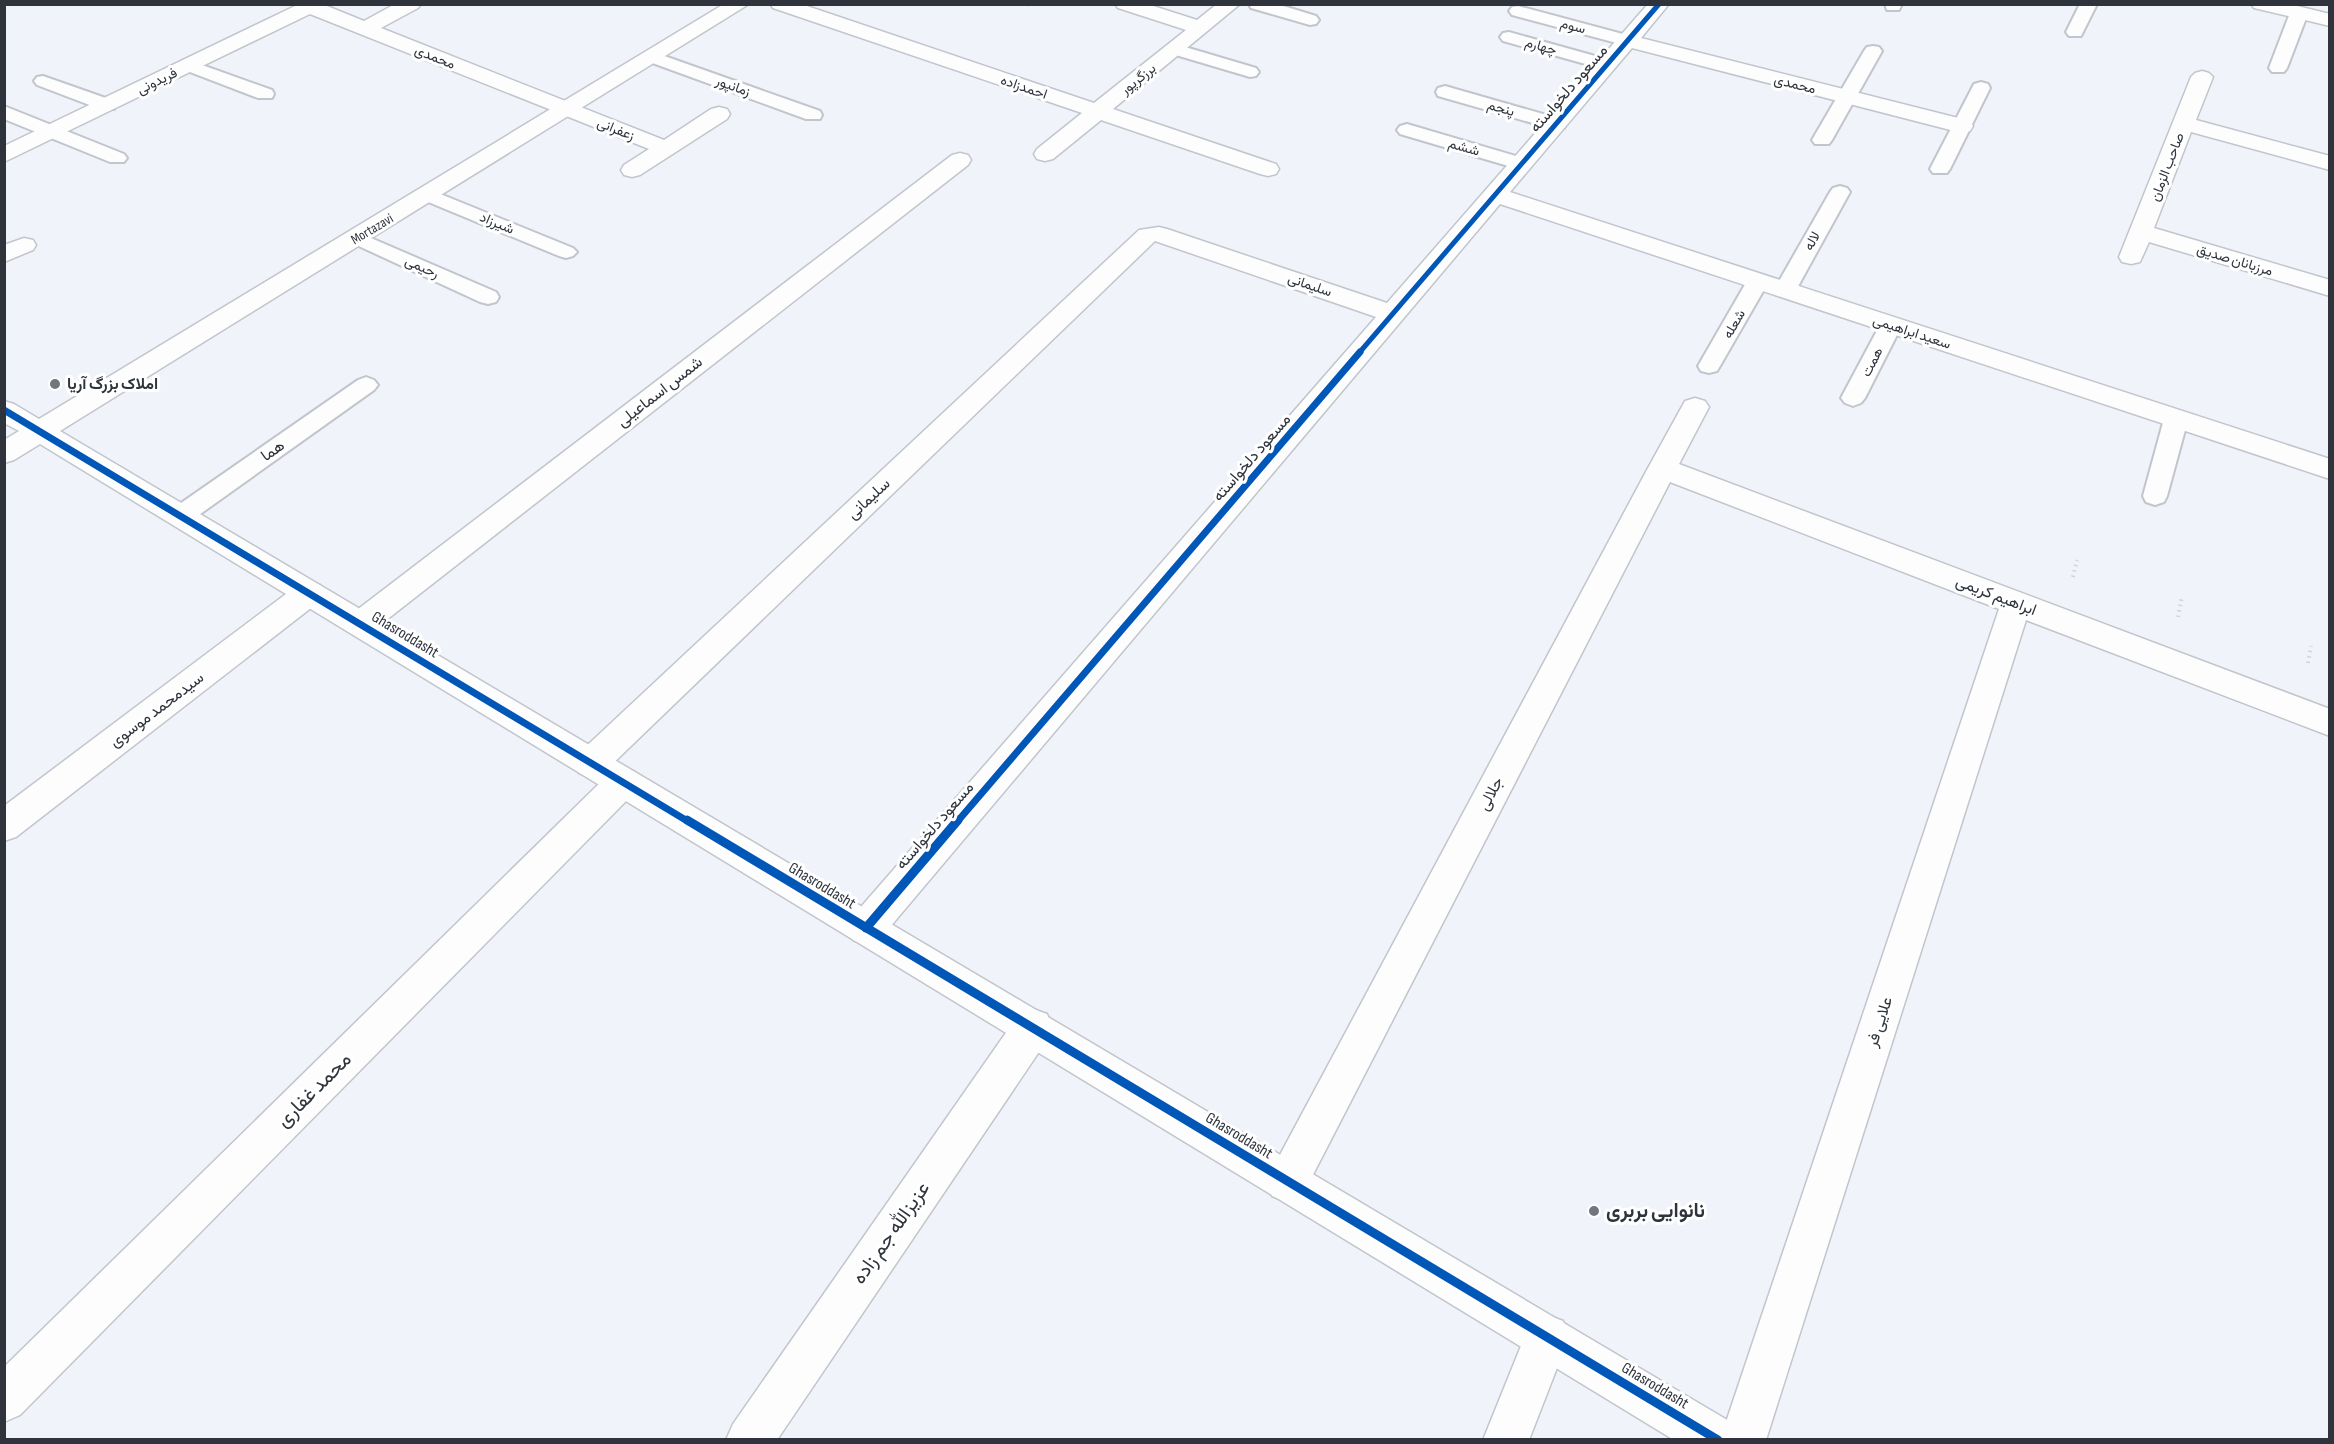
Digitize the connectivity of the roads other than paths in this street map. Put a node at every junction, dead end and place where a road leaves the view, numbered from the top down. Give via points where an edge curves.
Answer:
1 (411, 4) edge
2 (739, 4) edge
3 (780, 4) edge
4 (1125, 4) edge
5 (1230, 4) edge
6 (1257, 4) edge
7 (1659, 4) edge
8 (2089, 4) edge
9 (2261, 4) edge
10 (306, 6) edge
11 (1518, 11) dead end
12 (2299, 13) junction
13 (1310, 20) dead end
14 (2330, 20) edge
15 (1202, 28) junction
16 (364, 29) junction
17 (2075, 32) dead end
18 (1509, 37) dead end
19 (1628, 40) junction
20 (1175, 49) junction
21 (1873, 51) dead end
22 (653, 57) junction
23 (1607, 65) junction
24 (188, 66) junction
25 (2278, 68) dead end
26 (1250, 72) dead end
27 (2202, 77) dead end
28 (43, 81) dead end
29 (1981, 88) dead end
30 (1445, 92) dead end
31 (265, 94) dead end
32 (1846, 97) junction
33 (107, 105) junction
34 (567, 109) junction
35 (4, 112) edge
36 (1098, 112) junction
37 (719, 114) dead end
38 (813, 115) dead end
39 (2184, 123) junction
40 (1557, 124) junction
41 (1962, 126) junction
42 (1407, 130) dead end
43 (53, 132) junction
44 (1822, 140) dead end
45 (665, 148) junction
46 (1045, 154) dead end
47 (4, 155) edge
48 (117, 158) dead end
49 (960, 160) dead end
50 (2330, 163) edge
51 (1522, 164) junction
52 (1268, 169) dead end
53 (1940, 169) dead end
54 (632, 170) dead end
55 (1840, 192) dead end
56 (428, 195) junction
57 (1495, 195) junction
58 (2141, 232) junction
59 (357, 238) junction
60 (566, 252) dead end
61 (2131, 257) dead end
62 (1758, 281) junction
63 (2330, 288) edge
64 (1785, 290) junction
65 (488, 297) dead end
66 (1393, 314) junction
67 (1891, 325) junction
68 (1709, 366) dead end
69 (366, 385) dead end
70 (1853, 398) dead end
71 (1695, 407) dead end
72 (4, 410) edge
73 (2176, 419) junction
74 (40, 432) junction
75 (4, 453) edge
76 (1662, 468) junction
77 (2330, 470) edge
78 (2155, 496) dead end
79 (180, 516) junction
80 (309, 593) junction
81 (2016, 603) junction
82 (360, 624) junction
83 (2330, 723) edge
84 (607, 772) junction
85 (4, 826) edge
86 (866, 928) junction
87 (1033, 1028) junction
88 (1287, 1181) junction
89 (1546, 1337) junction
90 (4, 1398) edge
91 (749, 1440) edge
92 (1506, 1440) edge
93 (1718, 1440) edge
94 (1743, 1440) edge

1 - 16 street
2 - 22 street, Mortazavi
3 - 36 street, احمدزاده
4 - 15 street
5 - 15 street, برزگرپور
6 - 13 lane
7 - 19 street, مسعود دلخواسته
8 - 17 lane
9 - 12 street
10 - 16 street, محمدی
10 - 24 street, فریدونی
11 - 19 lane, سوم
12 - 14 street
12 - 25 lane
15 - 20 street, برزگرپور
16 - 34 street, محمدی
18 - 23 lane, چهارم
19 - 23 street, مسعود دلخواسته
19 - 32 street, محمدی
20 - 26 lane
20 - 36 street, برزگرپور
21 - 32 lane
22 - 34 street, Mortazavi
22 - 38 lane, زمانپور
23 - 40 street, مسعود دلخواسته
24 - 31 lane
24 - 33 street, فریدونی
27 - 39 street, صاحب الزمان
28 - 33 lane
29 - 41 lane
30 - 40 lane, پنجم
32 - 41 street, محمدی
32 - 44 lane
33 - 43 street, فریدونی
34 - 45 street, زعفرانی
34 - 56 street, Mortazavi
35 - 43 lane
36 - 46 street, برزگرپور
36 - 52 street, احمدزاده
37 - 45 street
39 - 50 street
39 - 58 street, صاحب الزمان
40 - 51 street, مسعود دلخواسته
41 - 53 lane
42 - 51 lane, ششم
43 - 47 street, فریدونی
43 - 48 lane
45 - 54 street
49 - 82 street, شمس اسماعیلی
51 - 57 street, مسعود دلخواسته
55 - 64 lane, لاله
56 - 59 street, Mortazavi
56 - 60 lane, شیرزاد
57 - 62 street, سعید ابراهیمی
57 - 66 street, مسعود دلخواسته
58 - 61 street, صاحب الزمان
58 - 63 street, مرزبانان صدیق
59 - 65 lane, رحیمی
59 - 74 street, Mortazavi
62 - 64 street, سعید ابراهیمی
62 - 68 lane, شعله
64 - 67 street, سعید ابراهیمی
66 - 84 street, سلیمانی via 1153,234
66 - 86 street, مسعود دلخواسته
67 - 70 lane, همت
67 - 73 street, سعید ابراهیمی
69 - 79 lane, هما
71 - 76 street, جلالی
72 - 74 street, Ghasroddasht
73 - 77 street, سعید ابراهیمی
73 - 78 lane
74 - 75 street, Mortazavi
74 - 79 street, Ghasroddasht
76 - 81 street, ابراهیم کریمی
76 - 88 street, جلالی
79 - 80 street, Ghasroddasht
80 - 82 street, Ghasroddasht
80 - 85 street, سیدمحمد موسوی
81 - 83 street, ابراهیم کریمی
81 - 94 street, علایی فر
82 - 84 street, Ghasroddasht
84 - 86 street, Ghasroddasht
84 - 90 street, محمد غفاری
86 - 87 street, Ghasroddasht
87 - 88 street, Ghasroddasht
87 - 91 street, عزیزالله جم زاده
88 - 89 street, Ghasroddasht
89 - 92 street
89 - 93 street, Ghasroddasht

